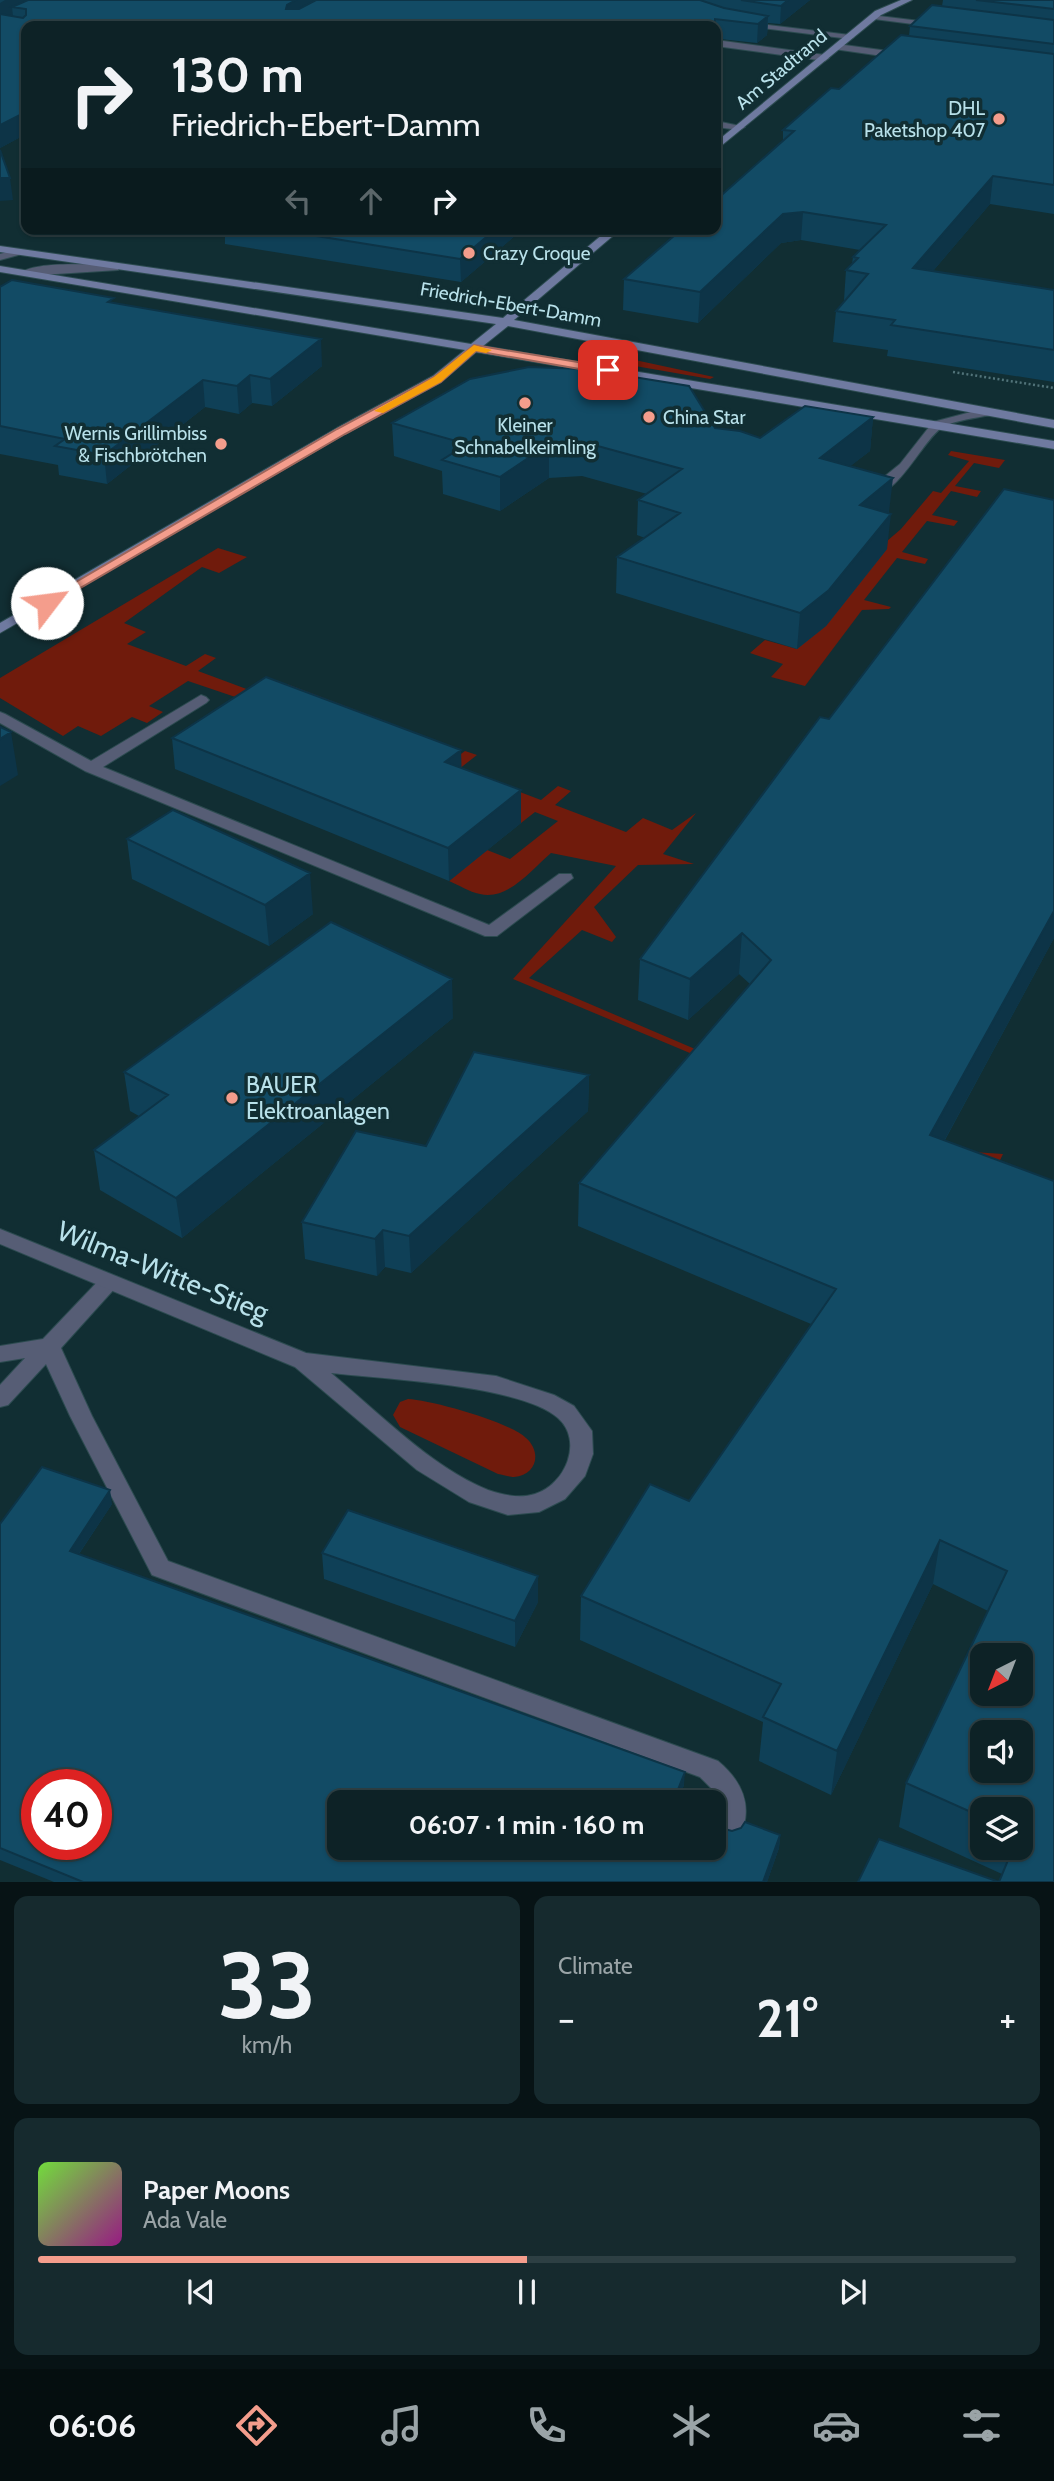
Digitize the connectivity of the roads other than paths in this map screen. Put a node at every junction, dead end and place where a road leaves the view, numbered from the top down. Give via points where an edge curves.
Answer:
1 (908, 0) edge
2 (874, 17) junction
3 (737, 23) edge
4 (952, 27) edge
5 (850, 37) junction
6 (721, 44) edge
7 (837, 47) junction
8 (825, 58) junction
9 (918, 58) edge
10 (721, 125) edge
11 (740, 127) junction
12 (721, 143) edge
13 (610, 235) edge
14 (0, 249) edge
15 (18, 252) junction
16 (0, 257) edge
17 (114, 268) junction
18 (0, 269) edge
19 (25, 273) junction
20 (504, 322) junction
21 (474, 348) junction
22 (986, 412) junction
23 (1054, 424) edge
24 (937, 425) junction
25 (1054, 445) edge
26 (867, 498) edge
27 (0, 629) edge
28 (201, 700) dead end
29 (0, 717) edge
30 (92, 768) junction
31 (565, 878) dead end
32 (0, 1236) edge
33 (109, 1282) junction
34 (49, 1346) junction
35 (0, 1354) edge
36 (303, 1361) junction
37 (0, 1399) edge
38 (730, 1830) edge

1 - 2 main road, Am Stadtrand
2 - 4 street
2 - 5 main road, Am Stadtrand
3 - 5 street
5 - 7 main road, Am Stadtrand
6 - 8 street
7 - 8 main road, Am Stadtrand
7 - 9 street
8 - 11 main road, Am Stadtrand
10 - 11 street
11 - 12 main road, Am Stadtrand
13 - 20 main road
14 - 15 main road, Friedrich-Ebert-Damm
15 - 16 street
15 - 17 main road, Friedrich-Ebert-Damm
17 - 19 street
17 - 20 main road, Friedrich-Ebert-Damm via 359,298
18 - 19 main road
19 - 21 main road
20 - 21 main road
20 - 22 main road, Friedrich-Ebert-Damm
21 - 24 main road
21 - 27 main road via 438,379
22 - 23 main road, Friedrich-Ebert-Damm
22 - 24 street
24 - 25 main road
24 - 26 street via 904,467
28 - 30 street
29 - 30 street
30 - 31 street via 491,932
32 - 33 street, Wilma-Witte-Stieg
33 - 34 street
33 - 36 street, Wilma-Witte-Stieg
34 - 35 street
34 - 37 street
34 - 38 street via 160,1568 709,1769 727,1783 734,1800
36 - 36 street, Wilma-Witte-Stieg via 425,1464 477,1495 508,1506 539,1503 574,1476 582,1454 581,1431 566,1412 546,1401 496,1384

